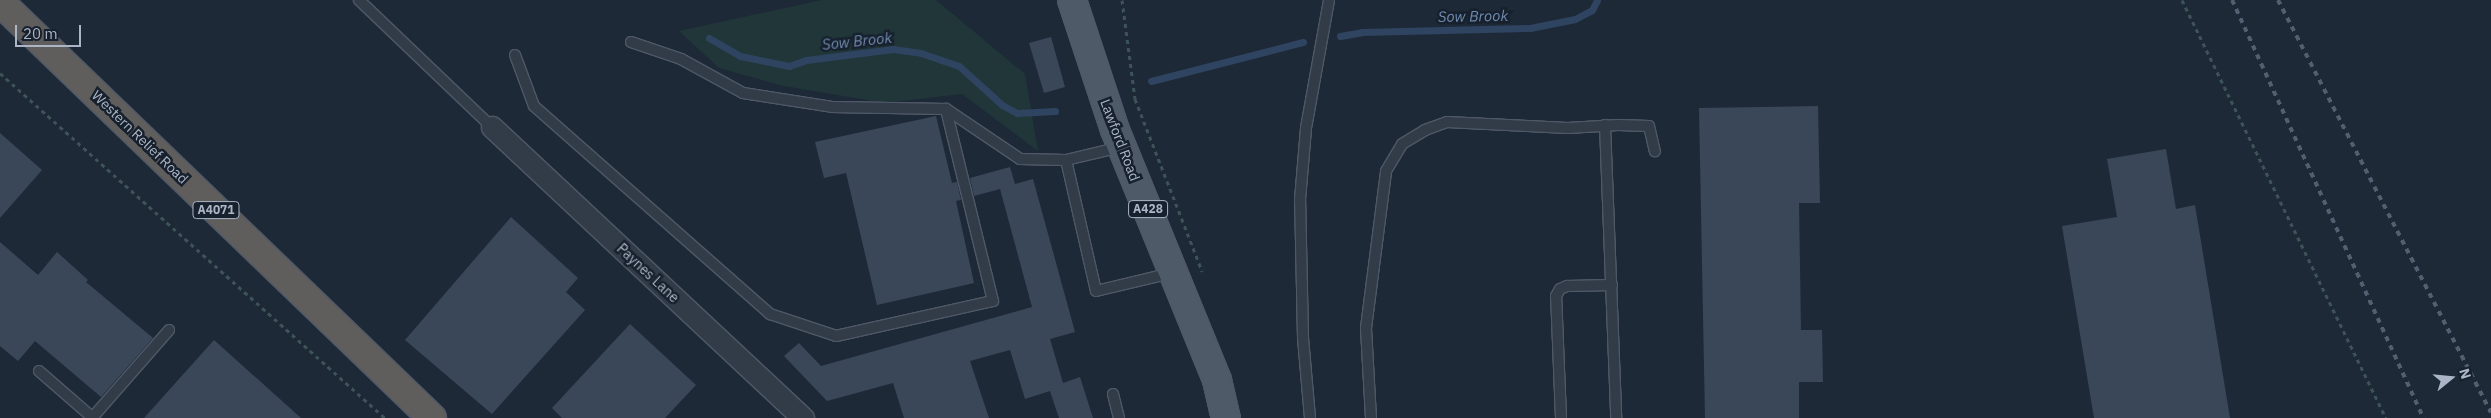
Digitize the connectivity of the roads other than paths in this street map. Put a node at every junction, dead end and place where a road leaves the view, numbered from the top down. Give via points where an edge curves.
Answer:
1 (359, 0) edge
2 (1072, 0) edge
3 (1329, 0) edge
4 (0, 2) edge
5 (631, 42) dead end
6 (515, 55) dead end
7 (946, 109) junction
8 (1605, 126) junction
9 (492, 128) joint
10 (1122, 146) junction
11 (1656, 151) dead end
12 (1066, 160) junction
13 (1174, 272) junction
14 (1612, 285) junction
15 (169, 330) dead end
16 (38, 370) dead end
17 (1112, 394) dead end
18 (92, 418) edge
19 (432, 418) edge
20 (803, 418) edge
21 (1119, 418) edge
22 (1226, 418) edge
23 (1310, 418) edge
24 (1372, 418) edge
25 (1561, 418) edge
26 (1616, 418) edge

1 - 9 lane
2 - 10 main road, Lawford Road / A428 via 1087,52
3 - 23 lane via 1306,128 1300,200 1302,338
4 - 19 highway, Western Relief Road / A4071
5 - 7 lane via 680,59 743,93 832,107
6 - 7 lane via 534,106 770,314 836,336 993,301
7 - 12 lane via 1020,160
8 - 11 lane via 1649,126
8 - 14 lane
8 - 24 lane via 1568,128 1447,122 1424,130 1402,144 1386,171 1373,264 1366,328
9 - 20 street, Paynes Lane
10 - 12 lane
10 - 13 main road, Lawford Road / A428
12 - 13 lane via 1096,291
13 - 22 main road, Lawford Road / A428 via 1216,380
14 - 25 lane via 1567,286 1556,296
14 - 26 lane
15 - 18 lane
16 - 18 lane
17 - 21 lane

